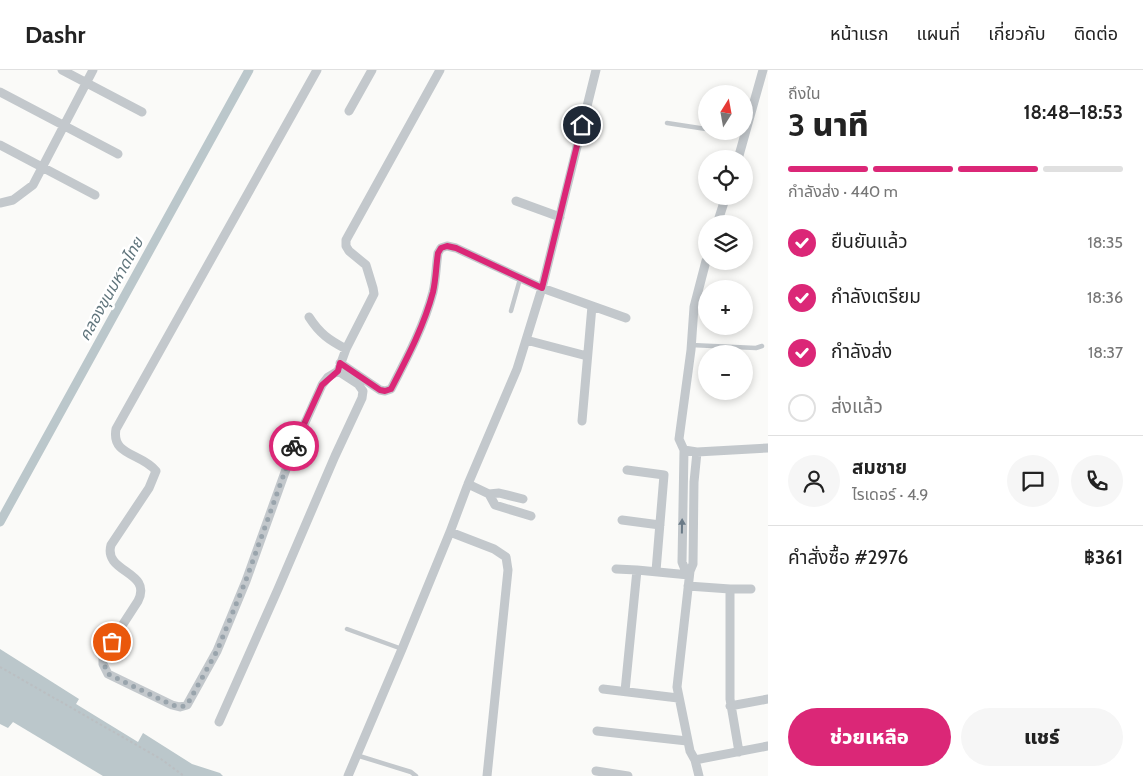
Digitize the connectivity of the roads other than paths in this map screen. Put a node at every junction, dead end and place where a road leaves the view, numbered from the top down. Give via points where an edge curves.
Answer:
1 (62, 70) edge
2 (93, 70) edge
3 (317, 70) edge
4 (372, 70) edge
5 (440, 70) edge
6 (596, 70) edge
7 (763, 70) edge
8 (86, 82) junction
9 (0, 92) edge
10 (753, 95) edge
11 (349, 110) dead end
12 (142, 112) dead end
13 (667, 123) dead end
14 (64, 126) junction
15 (698, 127) edge
16 (0, 145) edge
17 (118, 154) dead end
18 (43, 168) junction
19 (95, 195) dead end
20 (516, 201) dead end
21 (0, 203) edge
22 (560, 217) junction
23 (704, 270) edge
24 (520, 278) junction
25 (542, 288) junction
26 (592, 306) junction
27 (511, 311) dead end
28 (309, 317) dead end
29 (626, 318) dead end
30 (526, 340) junction
31 (691, 345) junction
32 (762, 346) dead end
33 (346, 349) junction
34 (587, 356) junction
35 (339, 367) junction
36 (582, 421) dead end
37 (768, 448) edge
38 (684, 450) junction
39 (697, 452) junction
40 (628, 470) dead end
41 (468, 484) junction
42 (694, 487) junction
43 (683, 488) junction
44 (488, 494) junction
45 (523, 500) dead end
46 (531, 516) dead end
47 (622, 520) dead end
48 (660, 526) junction
49 (450, 532) junction
50 (616, 569) dead end
51 (636, 570) junction
52 (656, 571) junction
53 (689, 573) junction
54 (688, 586) junction
55 (730, 589) junction
56 (751, 589) dead end
57 (347, 628) dead end
58 (402, 649) junction
59 (603, 688) dead end
60 (625, 691) junction
61 (678, 698) junction
62 (768, 699) edge
63 (730, 706) junction
64 (219, 722) dead end
65 (597, 731) dead end
66 (687, 741) junction
67 (768, 746) edge
68 (739, 752) junction
69 (356, 755) junction
70 (695, 760) junction
71 (596, 771) dead end
72 (348, 776) edge
73 (416, 776) edge
74 (487, 776) edge
75 (628, 776) edge
76 (698, 776) edge

1 - 8 street
2 - 8 street
3 - 35 street via 116,429 114,437 119,447 151,464 156,471 109,553 111,559 142,588 138,601 103,656 108,674 172,705 187,705 217,651 294,447 322,385
4 - 11 street
5 - 33 street via 346,240 349,251 366,265 374,294
6 - 22 street
7 - 10 street
8 - 12 street
8 - 14 street
9 - 14 street
13 - 15 lane
14 - 17 street
14 - 18 street
16 - 18 street
18 - 19 street
18 - 21 street via 24,193
20 - 22 street
22 - 25 street
23 - 31 street via 694,307
24 - 25 street
24 - 27 lane
24 - 35 street via 456,248 441,248 433,291 423,321 391,389 380,390
25 - 26 street
25 - 30 street
26 - 29 street
26 - 34 street
28 - 33 street via 326,338
30 - 34 street
30 - 41 street
31 - 32 lane
31 - 38 street via 679,439
33 - 35 street
34 - 36 street
35 - 64 street via 358,384 363,391 362,398
37 - 39 street
38 - 39 street
38 - 43 street
39 - 42 street
40 - 48 street via 664,475
41 - 44 street
41 - 49 street
42 - 43 street
42 - 53 street via 694,564
53 -> 43 street via 682,562
44 - 45 street via 499,493
44 - 46 street via 495,505
47 - 48 street
48 - 52 street
49 - 58 street
49 - 74 street via 506,557 508,570
50 - 51 street
51 - 52 street
51 - 60 street
52 - 53 street
53 - 54 street
54 - 55 street
54 - 61 street
55 - 56 street
55 - 63 street
57 - 58 lane
58 - 69 street
59 - 60 street
60 - 61 street
61 - 66 street
62 - 63 street
63 - 68 street
65 - 66 street
66 - 70 street
67 - 68 street
68 - 70 street
69 - 72 street
69 - 73 lane
70 - 76 street
71 - 75 street

